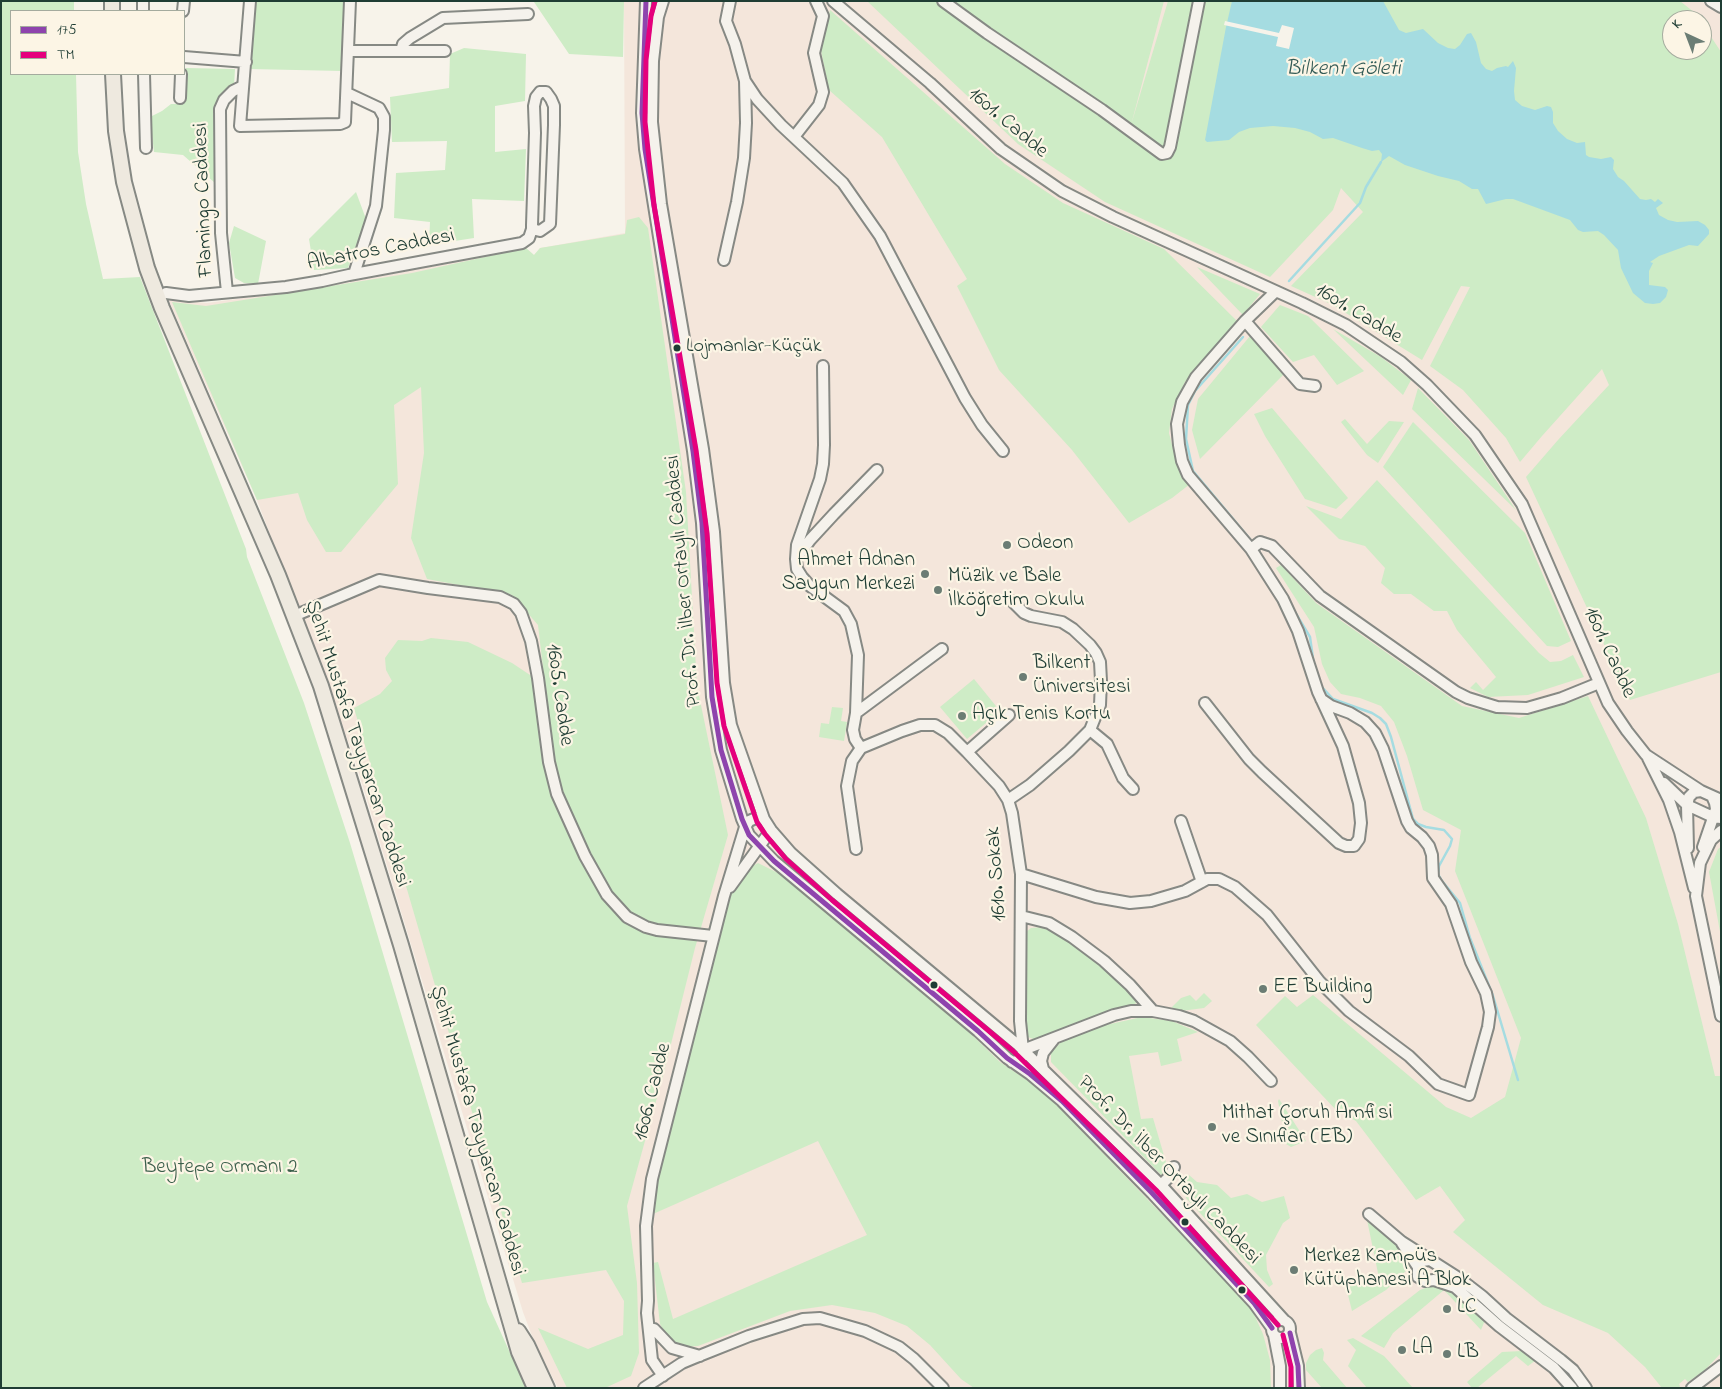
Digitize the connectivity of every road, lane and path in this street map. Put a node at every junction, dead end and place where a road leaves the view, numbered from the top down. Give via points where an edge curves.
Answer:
1 (250, 1) edge
2 (350, 1) edge
3 (646, 1) edge
4 (663, 1) edge
5 (730, 1) edge
6 (816, 1) edge
7 (833, 1) edge
8 (943, 1) edge
9 (1199, 1) edge
10 (1712, 1) edge
11 (1721, 7) edge
12 (528, 14) dead end
13 (445, 50) dead end
14 (348, 51) junction
15 (401, 51) junction
16 (185, 57) edge
17 (246, 62) junction
18 (113, 75) edge
19 (144, 75) edge
20 (181, 75) edge
21 (745, 81) junction
22 (243, 86) junction
23 (347, 93) junction
24 (180, 98) dead end
25 (794, 137) junction
26 (146, 148) dead end
27 (532, 229) junction
28 (724, 260) dead end
29 (354, 274) junction
30 (227, 292) junction
31 (1275, 292) junction
32 (166, 293) dead end
33 (1245, 321) junction
34 (824, 366) dead end
35 (1315, 386) dead end
36 (1004, 450) dead end
37 (877, 470) dead end
38 (1254, 546) junction
39 (796, 559) junction
40 (1012, 601) dead end
41 (294, 616) junction
42 (942, 649) dead end
43 (1599, 683) junction
44 (1321, 699) junction
45 (1205, 703) dead end
46 (856, 713) junction
47 (1009, 714) dead end
48 (1090, 730) junction
49 (861, 748) junction
50 (968, 752) junction
51 (1646, 755) junction
52 (1658, 777) junction
53 (1133, 790) dead end
54 (1701, 791) junction
55 (1716, 798) edge
56 (1008, 800) junction
57 (1687, 805) junction
58 (1717, 818) edge
59 (764, 819) junction
60 (1181, 821) dead end
61 (745, 827) junction
62 (771, 830) junction
63 (1721, 831) edge
64 (758, 845) junction
65 (856, 849) dead end
66 (1700, 863) junction
67 (1689, 867) junction
68 (1021, 874) junction
69 (1202, 882) junction
70 (724, 896) junction
71 (1696, 896) junction
72 (1020, 916) junction
73 (713, 936) junction
74 (1152, 1011) junction
75 (1721, 1016) edge
76 (1054, 1038) junction
77 (1018, 1042) junction
78 (1035, 1046) junction
79 (1009, 1060) junction
80 (1043, 1069) junction
81 (1271, 1081) dead end
82 (1174, 1167) dead end
83 (1161, 1185) junction
84 (1152, 1193) junction
85 (1369, 1214) dead end
86 (1211, 1240) junction
87 (1402, 1242) junction
88 (1203, 1248) junction
89 (1434, 1262) junction
90 (1418, 1267) junction
91 (1434, 1280) junction
92 (648, 1301) junction
93 (511, 1320) junction
94 (1284, 1320) junction
95 (654, 1329) junction
96 (1273, 1331) junction
97 (1290, 1333) junction
98 (700, 1356) junction
99 (1721, 1366) edge
100 (660, 1371) junction
101 (535, 1388) edge
102 (547, 1388) edge
103 (639, 1388) edge
104 (644, 1388) edge
105 (943, 1388) edge
106 (1280, 1388) edge
107 (1299, 1388) edge
108 (1572, 1388) edge
109 (1586, 1388) edge
110 (1692, 1388) edge
111 (1702, 1388) edge

1 - 17 street
2 - 14 street
3 - 61 street, Prof. Dr. İlber Ortaylı Caddesi via 644,149 702,523 712,697 722,750
4 - 59 street, Prof. Dr. İlber Ortaylı Caddesi via 653,61 652,104 661,204 714,532 725,692 731,726
5 - 21 street via 726,21
6 - 25 street via 824,16 814,53 824,92 819,105
7 - 31 street, 1601. Cadde via 930,83 1001,149 1062,191
8 - 9 street via 1162,154 1167,153 1170,147
10 - 11 street
12 - 15 street via 443,18 410,38
13 - 15 street
14 - 15 street
14 - 23 street
16 - 17 street
17 - 22 street
18 - 41 main road, Şehit Mustafa Tayyarcan Caddesi via 116,131 124,182 147,268
19 - 26 street
20 - 24 street
21 - 25 street via 757,99
21 - 28 street via 744,158
22 - 23 street via 240,126 340,124 345,122
22 - 30 street, Flamingo Caddesi via 233,91 220,109 221,233
23 - 29 street via 379,108 384,117 376,206
25 - 36 street via 843,183 880,236 965,398 982,425
27 - 27 street, Albatros Caddesi via 540,231 550,224 554,106 546,92 536,96 534,106
27 - 29 street, Albatros Caddesi via 529,238 522,243
29 - 30 street, Albatros Caddesi via 322,282
30 - 32 street, Albatros Caddesi via 189,296
31 - 33 street
31 - 43 street, 1601. Cadde via 1346,326 1401,362 1427,384 1475,435 1522,504
33 - 35 street via 1300,384
33 - 38 street via 1196,377 1182,402 1177,424 1182,461 1188,475
34 - 39 street via 823,464 797,546
37 - 39 street
38 - 43 street via 1272,546 1320,596 1468,698 1497,707 1527,708
38 - 44 street via 1298,631
39 - 46 street via 802,577 844,611 852,624 858,655
40 - 48 street via 1031,616 1068,625 1096,653 1100,662 1100,704
41 - 73 street, 1605. Cadde via 379,580 494,596 514,604 521,613 531,641 549,762 557,794 607,895 627,917 646,927
41 - 93 main road, Şehit Mustafa Tayyarcan Caddesi via 343,755
42 - 46 street
43 - 51 street, 1601. Cadde via 1608,703
44 - 45 street via 1343,746 1359,802 1360,831 1354,846 1339,843 1262,772
44 - 69 street via 1365,722 1375,733 1407,821 1428,846 1432,855 1433,878 1451,904 1471,962 1486,993 1490,1012 1488,1027 1469,1095 1438,1084 1409,1056 1349,1011 1320,982 1267,915 1235,887 1220,879
46 - 49 street via 855,740
47 - 50 street
48 - 53 street via 1107,744 1123,778
48 - 56 street via 1030,785
49 - 50 street, 1610. Sokak via 920,724 935,725
49 - 65 street via 852,761 847,786
50 - 56 street, 1610. Sokak
51 - 52 street
51 - 54 street, 1601. Cadde
52 - 57 street
52 - 67 street via 1669,800
54 - 55 street, 1601. Cadde
54 - 57 street via 1694,792
55 - 58 street
56 - 68 street, 1610. Sokak
57 - 58 street
57 - 67 street
58 - 66 street via 1706,838
59 - 61 street via 756,818
59 - 62 street, Prof. Dr. İlber Ortaylı Caddesi
60 - 69 street
61 - 64 street, Prof. Dr. İlber Ortaylı Caddesi
61 - 70 street, 1606. Cadde
62 - 64 street
62 - 77 street, Prof. Dr. İlber Ortaylı Caddesi via 791,853 837,894
63 - 66 street via 1711,840
64 - 70 street, 1606. Cadde
64 - 79 street, Prof. Dr. İlber Ortaylı Caddesi
66 - 71 street
67 - 71 street
68 - 69 street via 1096,897 1130,903 1172,895
68 - 72 street, 1610. Sokak
70 - 73 street, 1606. Cadde
71 - 75 street
72 - 74 street via 1049,923 1072,937 1130,985
72 - 77 street, 1610. Sokak
73 - 92 street, 1606. Cadde via 652,1179 646,1226
74 - 76 street via 1114,1015
74 - 81 street via 1194,1021 1230,1041
76 - 78 street
76 - 80 street via 1043,1053
77 - 78 street
77 - 78 street
77 - 79 street via 1007,1047 1005,1052
77 - 79 street via 1022,1057 1018,1062
77 - 80 street, Prof. Dr. İlber Ortaylı Caddesi
79 - 84 street, Prof. Dr. İlber Ortaylı Caddesi via 1062,1101
80 - 83 street, Prof. Dr. İlber Ortaylı Caddesi
82 - 83 street
83 - 84 street
83 - 86 street, Prof. Dr. İlber Ortaylı Caddesi
84 - 88 street, Prof. Dr. İlber Ortaylı Caddesi
85 - 87 street
86 - 88 street
86 - 94 street, Prof. Dr. İlber Ortaylı Caddesi
87 - 89 street
87 - 90 street
88 - 96 street, Prof. Dr. İlber Ortaylı Caddesi via 1254,1303
89 - 90 street via 1422,1261
89 - 91 street via 1439,1273
89 - 109 street via 1548,1349 1573,1370
90 - 91 street via 1418,1277
91 - 108 street via 1455,1287 1548,1363
92 - 95 street, 1606. Cadde
92 - 100 street, 1606. Cadde via 652,1360
93 - 101 main road, Şehit Mustafa Tayyarcan Caddesi via 519,1352
93 - 102 main road, Şehit Mustafa Tayyarcan Caddesi
94 - 96 street via 1276,1321
94 - 97 street, Prof. Dr. İlber Ortaylı Caddesi via 1290,1325
95 - 98 street via 672,1348
95 - 100 street, 1606. Cadde
96 - 97 street via 1282,1338
96 - 106 street, Prof. Dr. İlber Ortaylı Caddesi via 1280,1366
97 - 107 street, Prof. Dr. İlber Ortaylı Caddesi via 1298,1366
98 - 100 street
98 - 105 street via 803,1319 820,1318 899,1347
99 - 110 street
99 - 111 street
100 - 104 street
103 - 104 street

